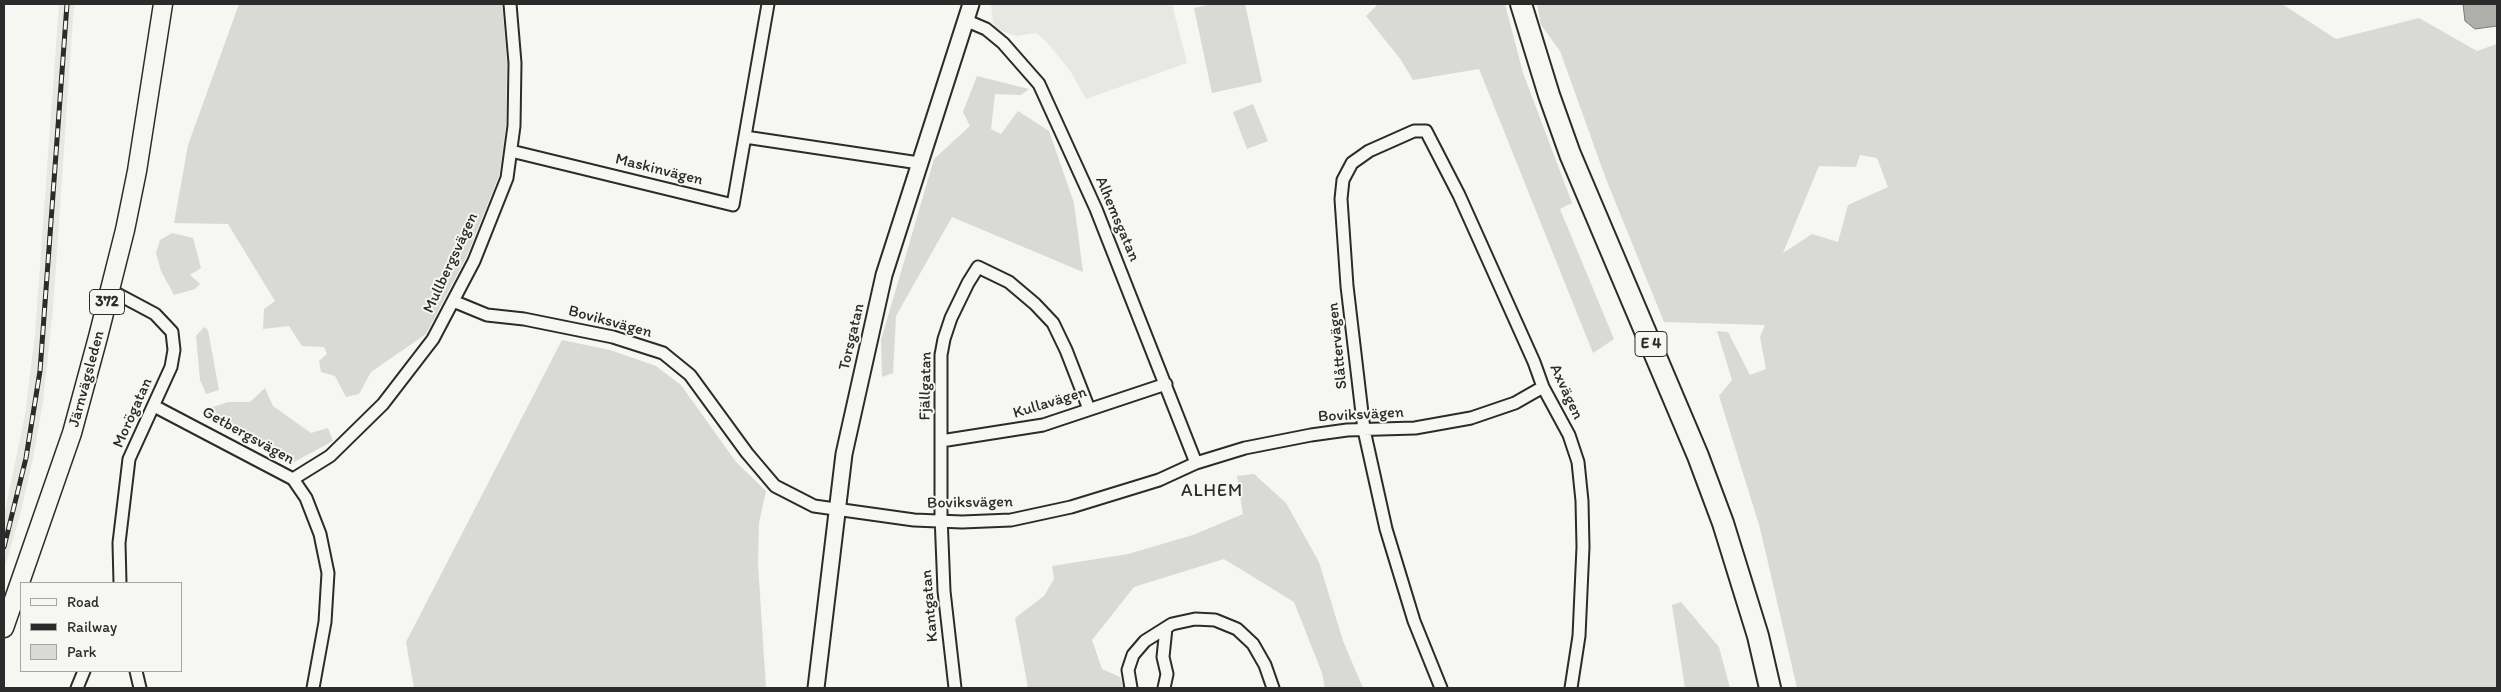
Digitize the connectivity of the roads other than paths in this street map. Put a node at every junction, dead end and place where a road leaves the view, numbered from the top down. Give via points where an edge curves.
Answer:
1 (163, 4) edge
2 (510, 4) edge
3 (768, 4) edge
4 (970, 4) edge
5 (1511, 4) edge
6 (1521, 4) edge
7 (965, 20) junction
8 (1426, 130) joint
9 (746, 137) junction
10 (510, 151) junction
11 (919, 163) junction
12 (110, 290) junction
13 (453, 301) junction
14 (1166, 384) junction
15 (1543, 387) junction
16 (154, 406) junction
17 (1089, 409) junction
18 (1364, 430) junction
19 (941, 441) junction
20 (1196, 463) junction
21 (293, 479) junction
22 (838, 509) junction
23 (941, 521) junction
24 (20, 582) edge
25 (20, 582) edge
26 (120, 582) edge
27 (4, 628) edge
28 (1166, 628) junction
29 (84, 672) edge
30 (136, 672) edge
31 (77, 688) edge
32 (140, 688) edge
33 (313, 688) edge
34 (816, 688) edge
35 (955, 688) edge
36 (1131, 688) edge
37 (1164, 688) edge
38 (1273, 688) edge
39 (1441, 688) edge
40 (1572, 688) edge
41 (1760, 688) edge
42 (1770, 688) edge

1 - 12 main road, Järnvägsleden / 372 via 137,171
2 - 10 street, Mullbergsvägen via 515,63 514,126
3 - 9 street, Maskinvägen
4 - 7 main road, Torsgatan
5 - 41 highway, E 4 via 1567,171 1716,531
6 - 42 highway, E 4 via 1570,154 1698,456 1723,523 1758,636
7 - 11 main road, Torsgatan
7 - 14 street, Alhemsgatan via 986,29 1039,84 1096,209
8 - 15 street, Axvägen via 1481,242
8 - 18 street, Slåttervägen via 1414,130 1369,151 1352,163 1343,180 1341,199 1347,286
9 - 10 street, Maskinvägen via 733,205
9 - 11 street
10 - 13 street, Mullbergsvägen via 507,178 474,262
11 - 22 main road, Torsgatan via 884,276 844,454
12 - 16 street, Morögatan via 155,314 172,332 174,350 171,367
12 - 24 main road, Järnvägsleden / 372 via 72,433
13 - 21 street, Mullbergsvägen via 433,339 383,404 330,456
13 - 22 street, Boviksvägen via 487,315 613,337 663,353 690,375 775,486 814,506
14 - 17 street, Kullavägen
14 - 20 street, Alhemsgatan
15 - 18 street, Boviksvägen via 1515,403 1471,418 1415,428
15 - 40 street, Axvägen via 1569,435 1578,462 1582,501 1579,636
16 - 21 street, Getbergsvägen
16 - 26 street, Morögatan via 129,459 118,543
17 - 19 street, Kullavägen via 1043,425
17 - 19 street, Fjällgatan via 1052,323 1009,282 978,267 968,282 944,339 940,389
18 - 20 street, Boviksvägen via 1275,441
18 - 39 street, Slåttervägen via 1386,529 1414,620
19 - 23 street, Fjällgatan
20 - 23 street, Boviksvägen via 1159,480 1071,507 1011,520
21 - 33 street, Getbergsvägen via 306,498 328,573 325,622
22 - 23 street, Boviksvägen
22 - 34 main road, Torsgatan
23 - 35 street, Kantgatan via 944,591
25 - 27 main road, Järnvägsleden / 372
28 - 36 street via 1145,640 1133,655 1128,670
28 - 37 street via 1163,657 1167,674
28 - 38 street via 1195,620 1215,620 1237,629 1257,651
29 - 31 street
30 - 32 street

